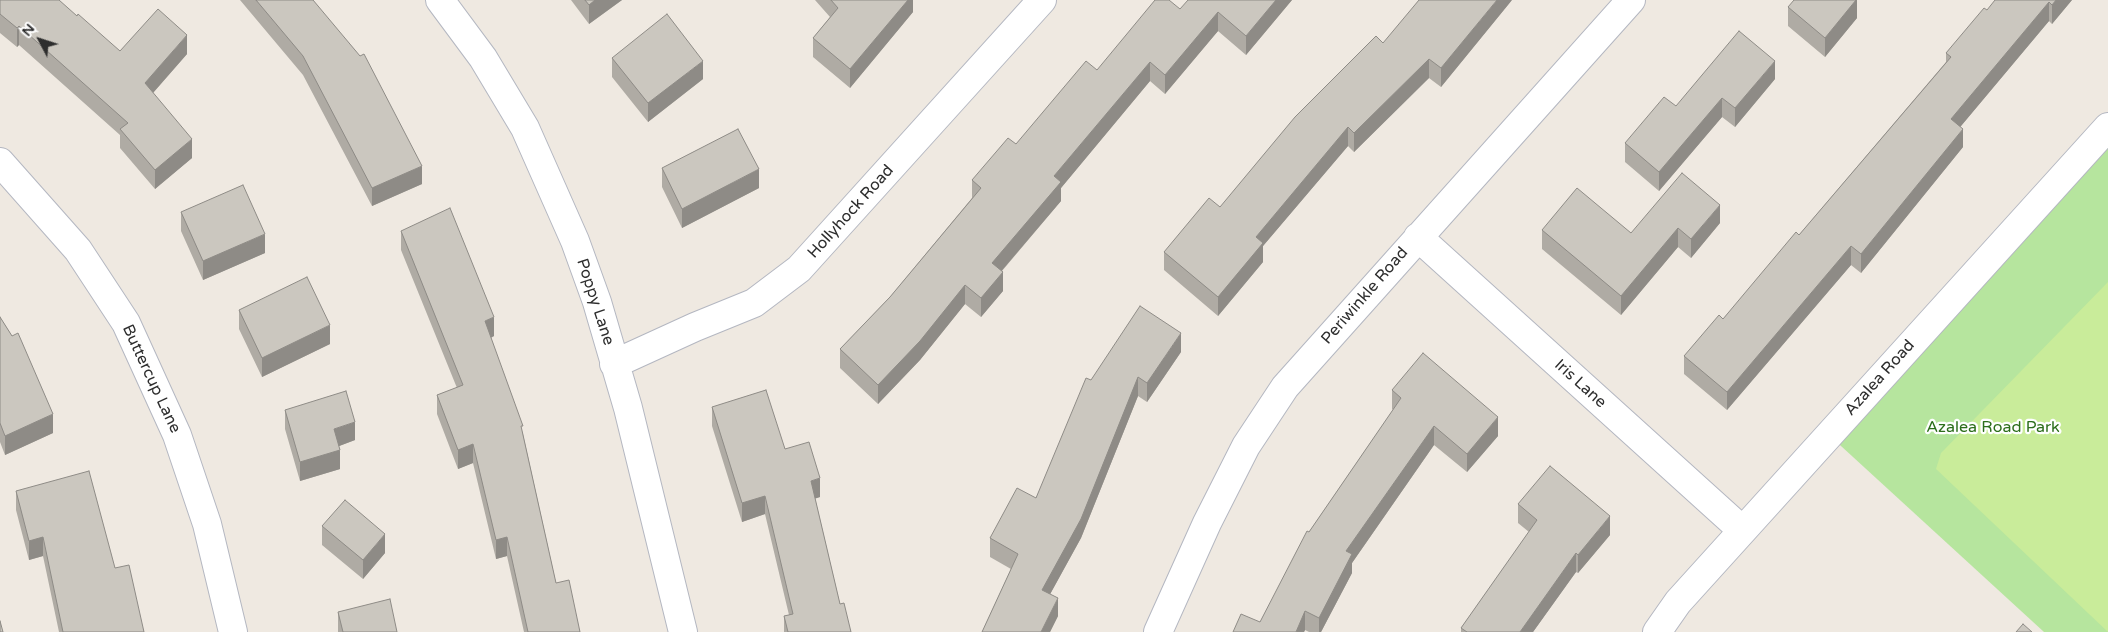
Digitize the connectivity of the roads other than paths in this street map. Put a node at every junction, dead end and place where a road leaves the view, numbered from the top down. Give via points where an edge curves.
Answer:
1 (440, 0) edge
2 (1631, 0) edge
3 (1032, 4) edge
4 (2108, 127) edge
5 (0, 162) edge
6 (1418, 237) junction
7 (614, 364) junction
8 (1742, 530) junction
9 (233, 632) edge
10 (683, 632) edge
11 (1158, 632) edge
12 (1656, 632) edge

1 - 7 street, Poppy Lane via 483,58 525,128 575,241 597,302
2 - 6 street, Periwinkle Road
3 - 7 street, Hollyhock Road via 799,269 754,303
4 - 8 street, Azalea Road
5 - 9 street, Buttercup Lane via 78,250 126,323 177,435 207,524
6 - 8 street, Iris Lane
6 - 11 street, Periwinkle Road via 1285,387 1246,446
7 - 10 street, Poppy Lane via 628,408
8 - 12 street, Azalea Road via 1678,602

